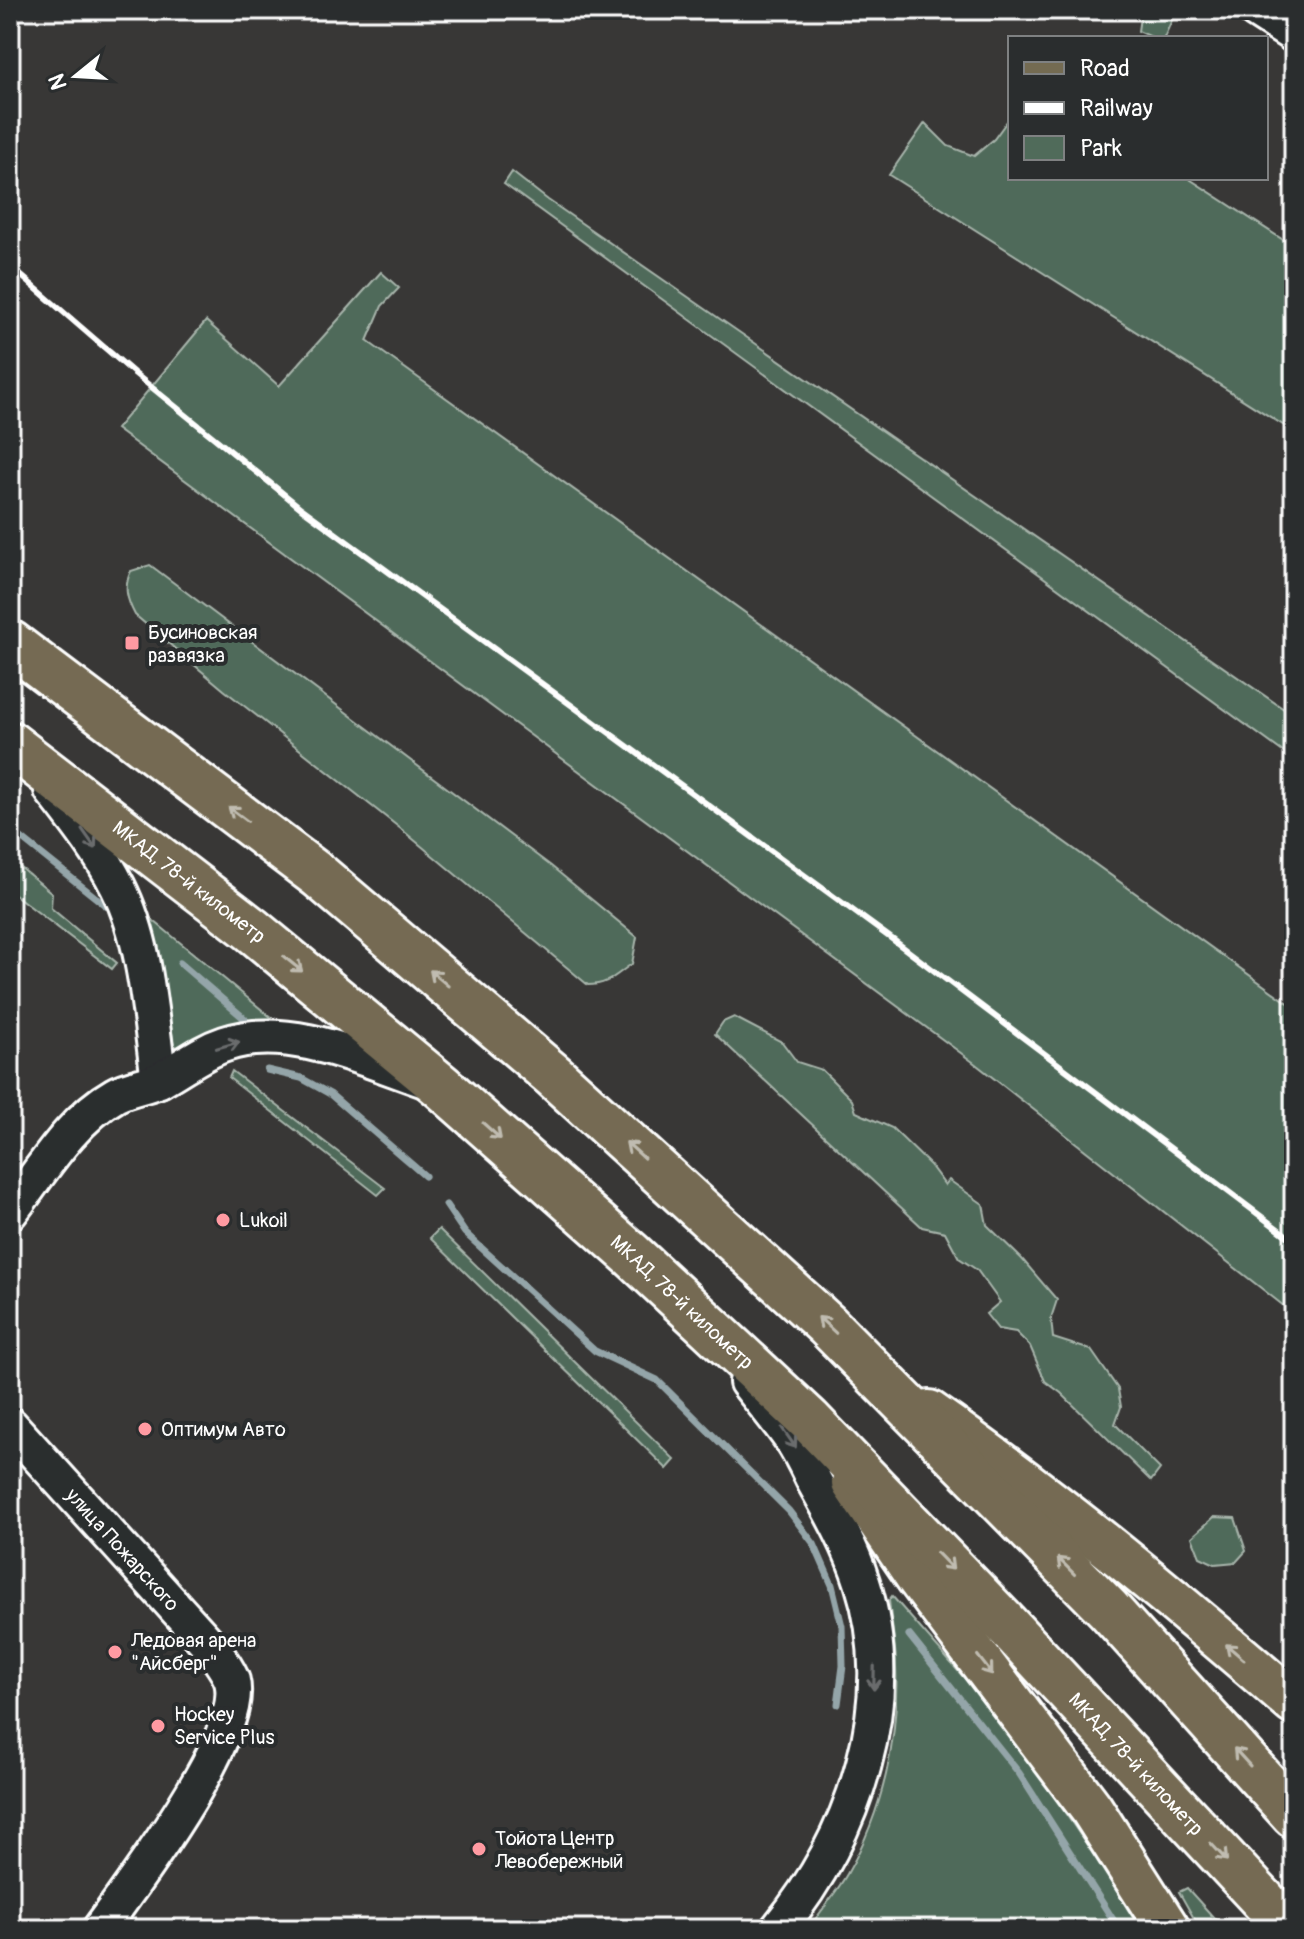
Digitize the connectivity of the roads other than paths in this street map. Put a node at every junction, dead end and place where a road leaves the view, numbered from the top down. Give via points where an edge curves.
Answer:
1 (1255, 10) edge
2 (1294, 35) edge
3 (10, 643) edge
4 (17, 749) edge
5 (159, 1080) junction
6 (441, 1086) junction
7 (10, 1212) edge
8 (690, 1309) junction
9 (883, 1380) junction
10 (809, 1420) junction
11 (10, 1425) edge
12 (1294, 1703) edge
13 (1294, 1815) edge
14 (100, 1929) edge
15 (778, 1929) edge
16 (1168, 1929) edge
17 (1290, 1929) edge

1 - 2 street
9 -> 3 highway via 554,1076 319,876
4 -> 5 street via 90,840 119,889 140,953
4 -> 6 highway, МКАД, 78-й километр via 251,929
5 -> 6 street via 228,1043 284,1037
5 - 7 street via 117,1094 83,1118
6 -> 8 highway, МКАД, 78-й километр
8 - 10 highway, МКАД, 78-й километр
8 -> 15 street via 793,1442 846,1540 872,1625 875,1680 862,1774 820,1871
12 -> 9 main road via 1009,1467
13 -> 9 highway via 1108,1609
10 -> 16 main road via 917,1577 1091,1808
10 -> 17 highway, МКАД, 78-й километр
11 - 14 street, улица Пожарского via 213,1649 232,1682 229,1720 218,1749

